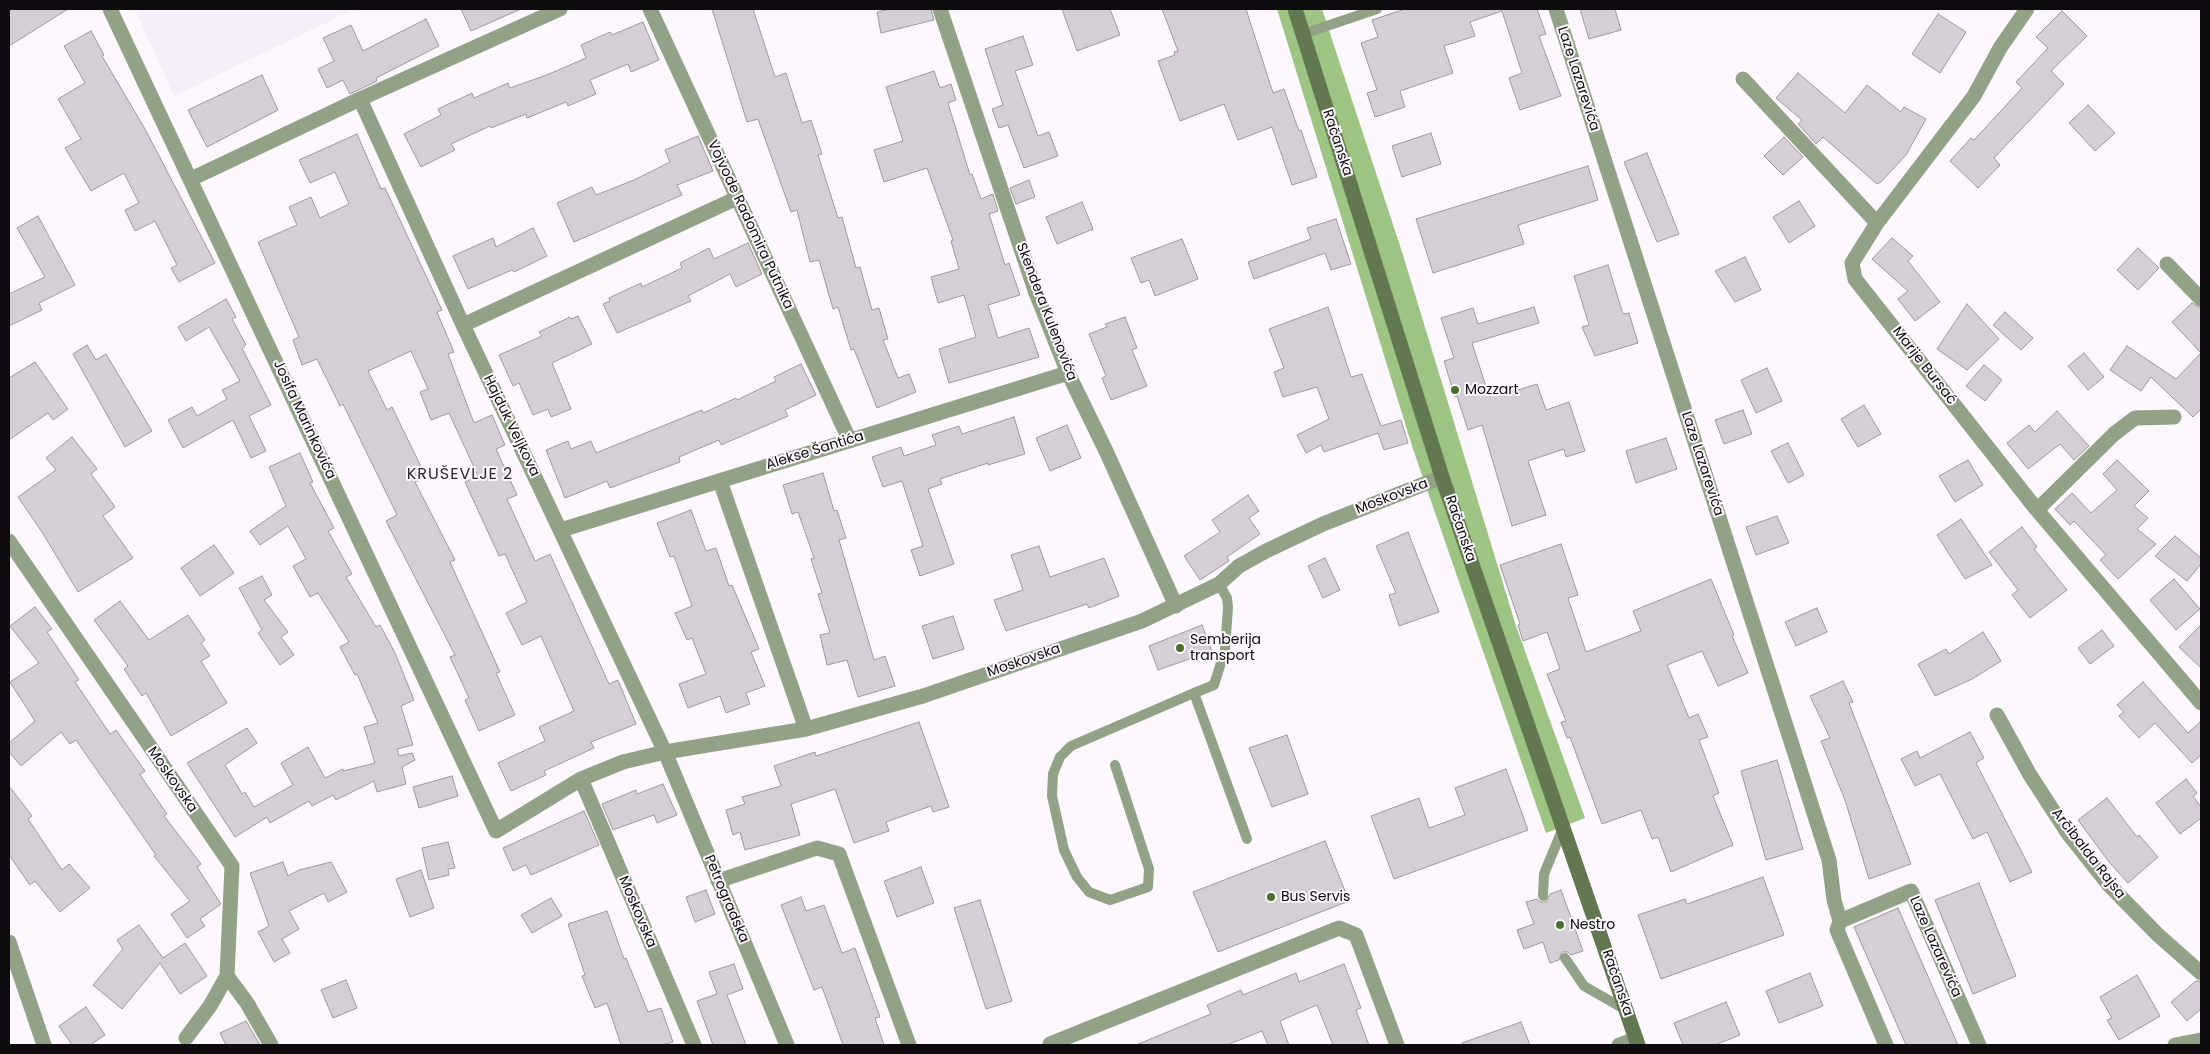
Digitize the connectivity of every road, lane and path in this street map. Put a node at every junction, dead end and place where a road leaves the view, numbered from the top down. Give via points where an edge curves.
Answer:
1 (110, 9) edge
2 (560, 9) edge
3 (650, 9) edge
4 (940, 9) edge
5 (1295, 9) edge
6 (1378, 9) edge
7 (1556, 9) edge
8 (2026, 9) edge
9 (1302, 34) junction
10 (1743, 79) dead end
11 (360, 99) junction
12 (191, 179) junction
13 (737, 198) junction
14 (1877, 222) junction
15 (2167, 264) dead end
16 (2201, 299) edge
17 (463, 324) junction
18 (1068, 372) junction
19 (2174, 417) dead end
20 (850, 441) junction
21 (1442, 477) junction
22 (720, 481) junction
23 (2037, 510) junction
24 (561, 530) junction
25 (9, 541) edge
26 (1219, 584) junction
27 (1176, 606) junction
28 (1194, 693) junction
29 (2201, 703) edge
30 (1998, 715) dead end
31 (806, 729) junction
32 (665, 752) junction
33 (1115, 765) dead end
34 (581, 779) junction
35 (1563, 828) junction
36 (496, 831) joint
37 (1247, 839) dead end
38 (718, 881) junction
39 (1544, 896) dead end
40 (1840, 922) junction
41 (9, 942) edge
42 (1565, 958) dead end
43 (2201, 973) edge
44 (227, 976) junction
45 (1626, 1010) junction
46 (186, 1038) dead end
47 (2201, 1040) edge
48 (1637, 1042) edge
49 (1050, 1044) edge
50 (44, 1045) edge
51 (271, 1045) edge
52 (694, 1045) edge
53 (787, 1045) edge
54 (909, 1045) edge
55 (1397, 1045) edge
56 (1618, 1045) edge
57 (1886, 1045) edge
58 (1979, 1045) edge
59 (2175, 1045) edge

1 - 12 street, Josifa Marinkovića
2 - 11 street
3 - 13 street, Vojvode Radomira Putnika
4 - 18 street, Skendera Kulenovića via 1036,293
5 - 9 main road, Račanska
6 - 9 lane
7 - 40 street, Laze Lazarevića via 1829,860
8 - 14 street, Marije Bursać via 1974,96
9 - 21 main road, Račanska
10 - 14 street
11 - 12 street
11 - 17 street, Hajduk Veljkova
12 - 36 street, Josifa Marinkovića
13 - 17 street
13 - 20 street, Vojvode Radomira Putnika
14 - 23 street, Marije Bursać via 1852,263 1856,279
15 - 16 street
17 - 24 street, Hajduk Veljkova
18 - 20 street, Alekse Šantića
18 - 27 street, Skendera Kulenovića
19 - 23 street via 2135,418 2114,434
20 - 22 street, Alekse Šantića
21 - 26 street, Moskovska via 1323,524 1239,566
21 - 35 main road, Račanska
22 - 24 street, Alekse Šantića
22 - 31 street
23 - 29 street, Marije Bursać
24 - 32 street, Hajduk Veljkova
25 - 44 street, Moskovska via 232,866
26 - 27 street, Moskovska
26 - 28 lane via 1228,607 1225,650 1214,685
27 - 31 street, Moskovska via 1142,621 923,696
28 - 33 lane via 1071,746 1060,758 1053,774 1052,796 1064,850 1077,877 1089,892 1110,900 1148,887 1149,869
28 - 37 lane
30 - 43 street, Arčibalda Rajsa via 2030,775 2067,832 2109,885
31 - 32 street, Moskovska
32 - 34 street, Moskovska via 623,762
32 - 38 street, Petrogradska
34 - 36 street, Moskovska
34 - 52 street, Moskovska
35 - 39 lane via 1544,874
35 - 45 main road, Račanska
38 - 53 street, Petrogradska
38 - 54 street via 816,848 839,854
40 - 57 street, Laze Lazarevića via 1837,930
40 - 58 street, Laze Lazarevića via 1911,890
41 - 50 street
42 - 45 lane via 1584,986
44 - 46 street, Moskovska
44 - 51 street
45 - 48 main road, Račanska
47 - 59 street
48 - 56 street
49 - 55 street via 1339,928 1356,935

